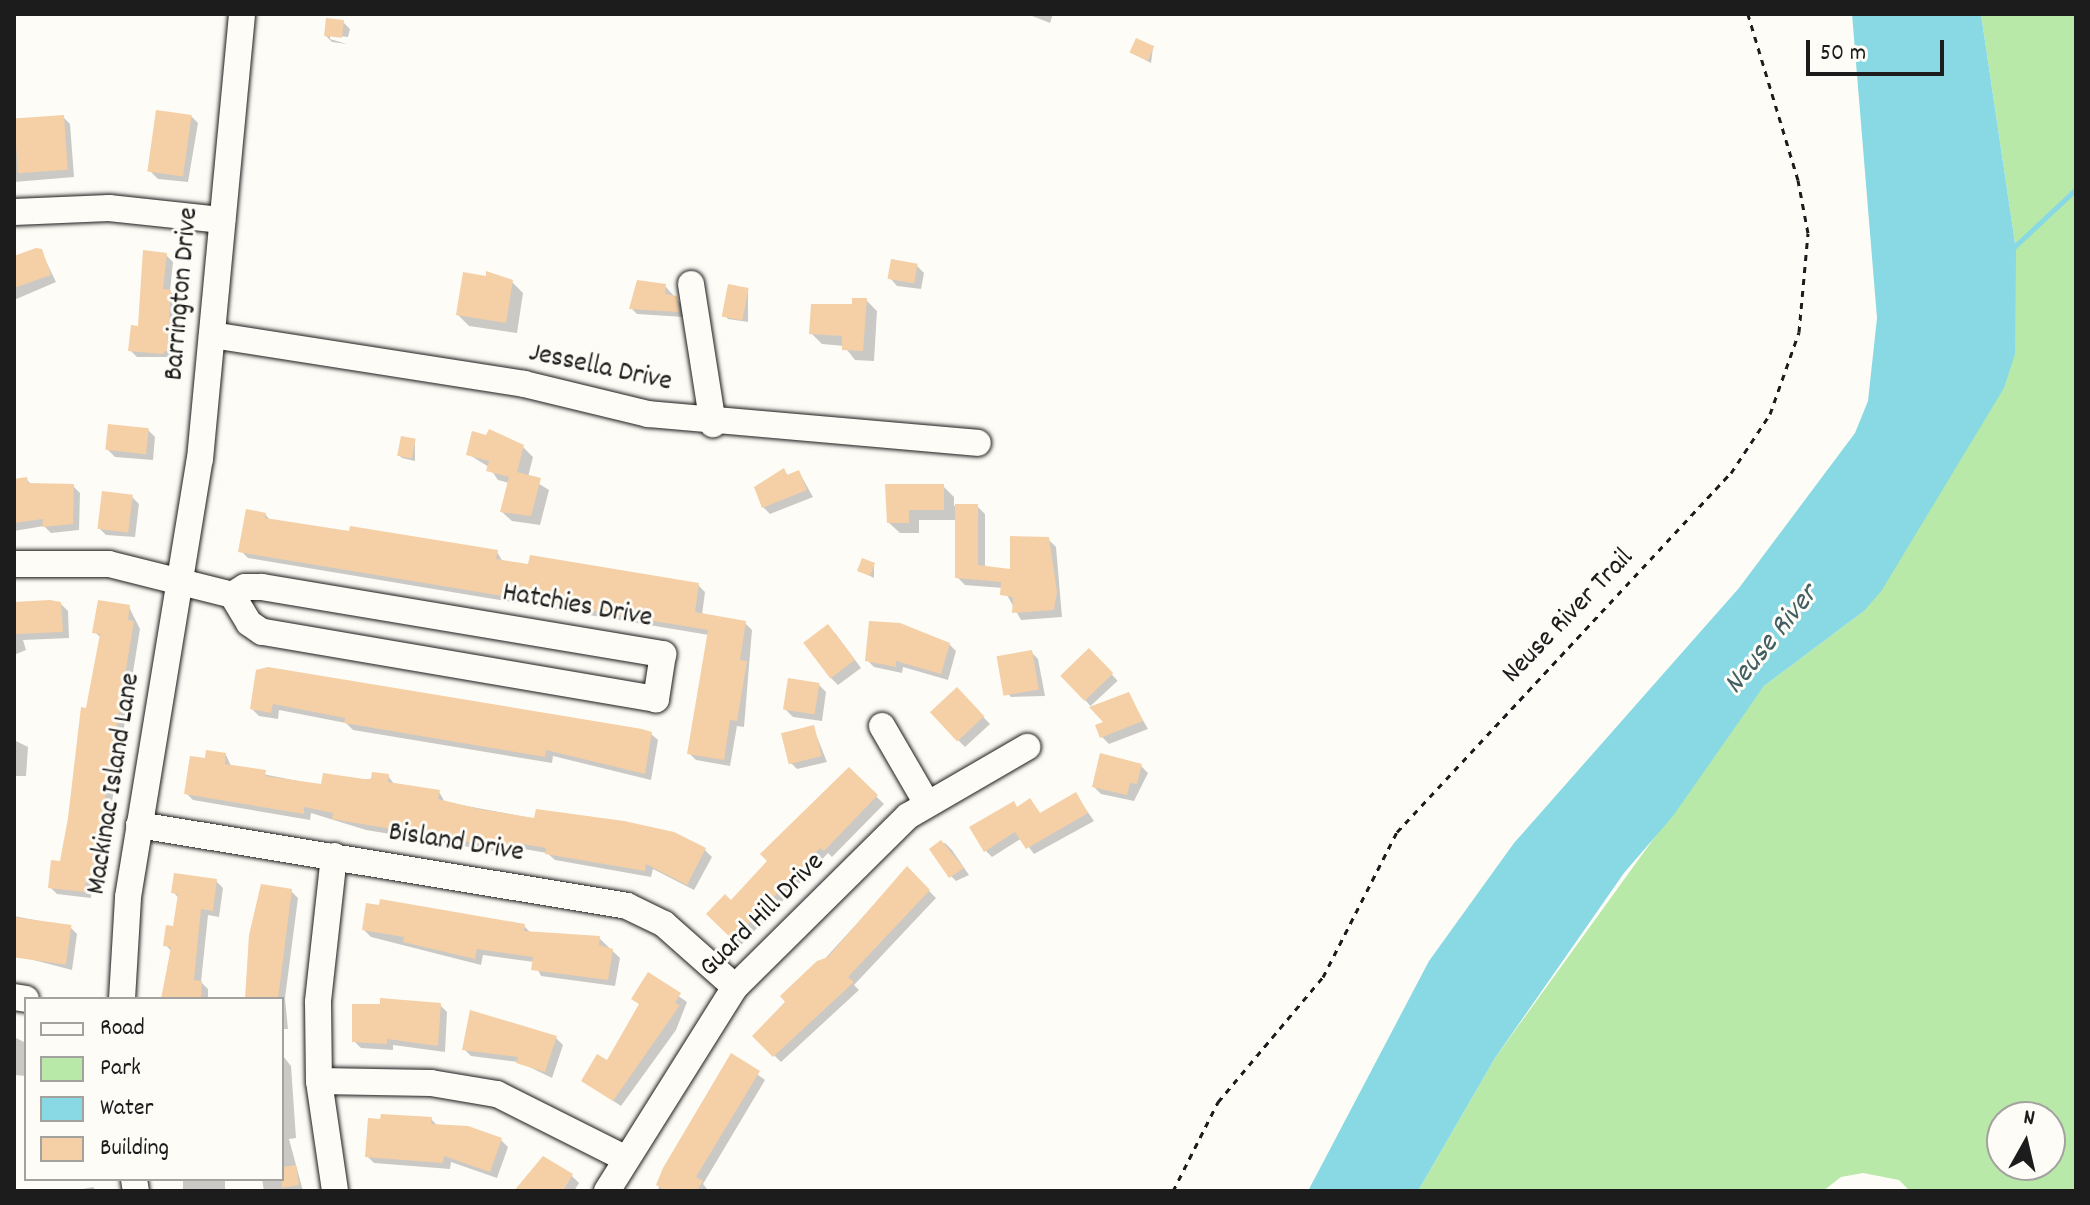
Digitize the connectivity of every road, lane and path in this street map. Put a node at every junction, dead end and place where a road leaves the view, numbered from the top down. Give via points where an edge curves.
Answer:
1 (242, 14) edge
2 (1748, 14) edge
3 (14, 212) edge
4 (222, 220) junction
5 (691, 284) dead end
6 (212, 335) junction
7 (713, 424) junction
8 (978, 443) dead end
9 (14, 564) edge
10 (182, 580) junction
11 (232, 595) junction
12 (882, 726) dead end
13 (1027, 747) dead end
14 (926, 802) junction
15 (139, 825) junction
16 (334, 856) junction
17 (735, 987) junction
18 (122, 997) edge
19 (319, 1081) junction
20 (626, 1159) junction
21 (335, 1191) edge
22 (607, 1191) edge
23 (1173, 1191) edge

1 - 4 street, Barrington Drive
2 - 23 path, Neuse River Trail via 1798,180 1808,233 1799,332 1770,414 1731,473 1397,832 1323,977 1218,1102
3 - 4 street via 109,208
4 - 6 street, Barrington Drive
5 - 7 street
6 - 7 street, Jessella Drive via 524,384
6 - 10 street, Barrington Drive
7 - 8 street, Jessella Drive via 857,430
9 - 10 street, Hatchies Drive via 109,564
10 - 11 street, Hatchies Drive
10 - 15 street, Mackinac Island Lane
11 - 11 street, Hatchies Drive via 262,632 656,699 663,654 262,587 245,587
12 - 14 street
13 - 14 street, Guard Hill Drive
14 - 17 street, Guard Hill Drive
15 - 16 street, Bisland Drive
15 - 18 street, Mackinac Island Lane
16 - 17 street, Bisland Drive via 627,906 664,924
16 - 19 street via 318,1002
17 - 20 street, Guard Hill Drive
19 - 20 street via 431,1083 497,1094
19 - 21 street
20 - 22 street, Guard Hill Drive

